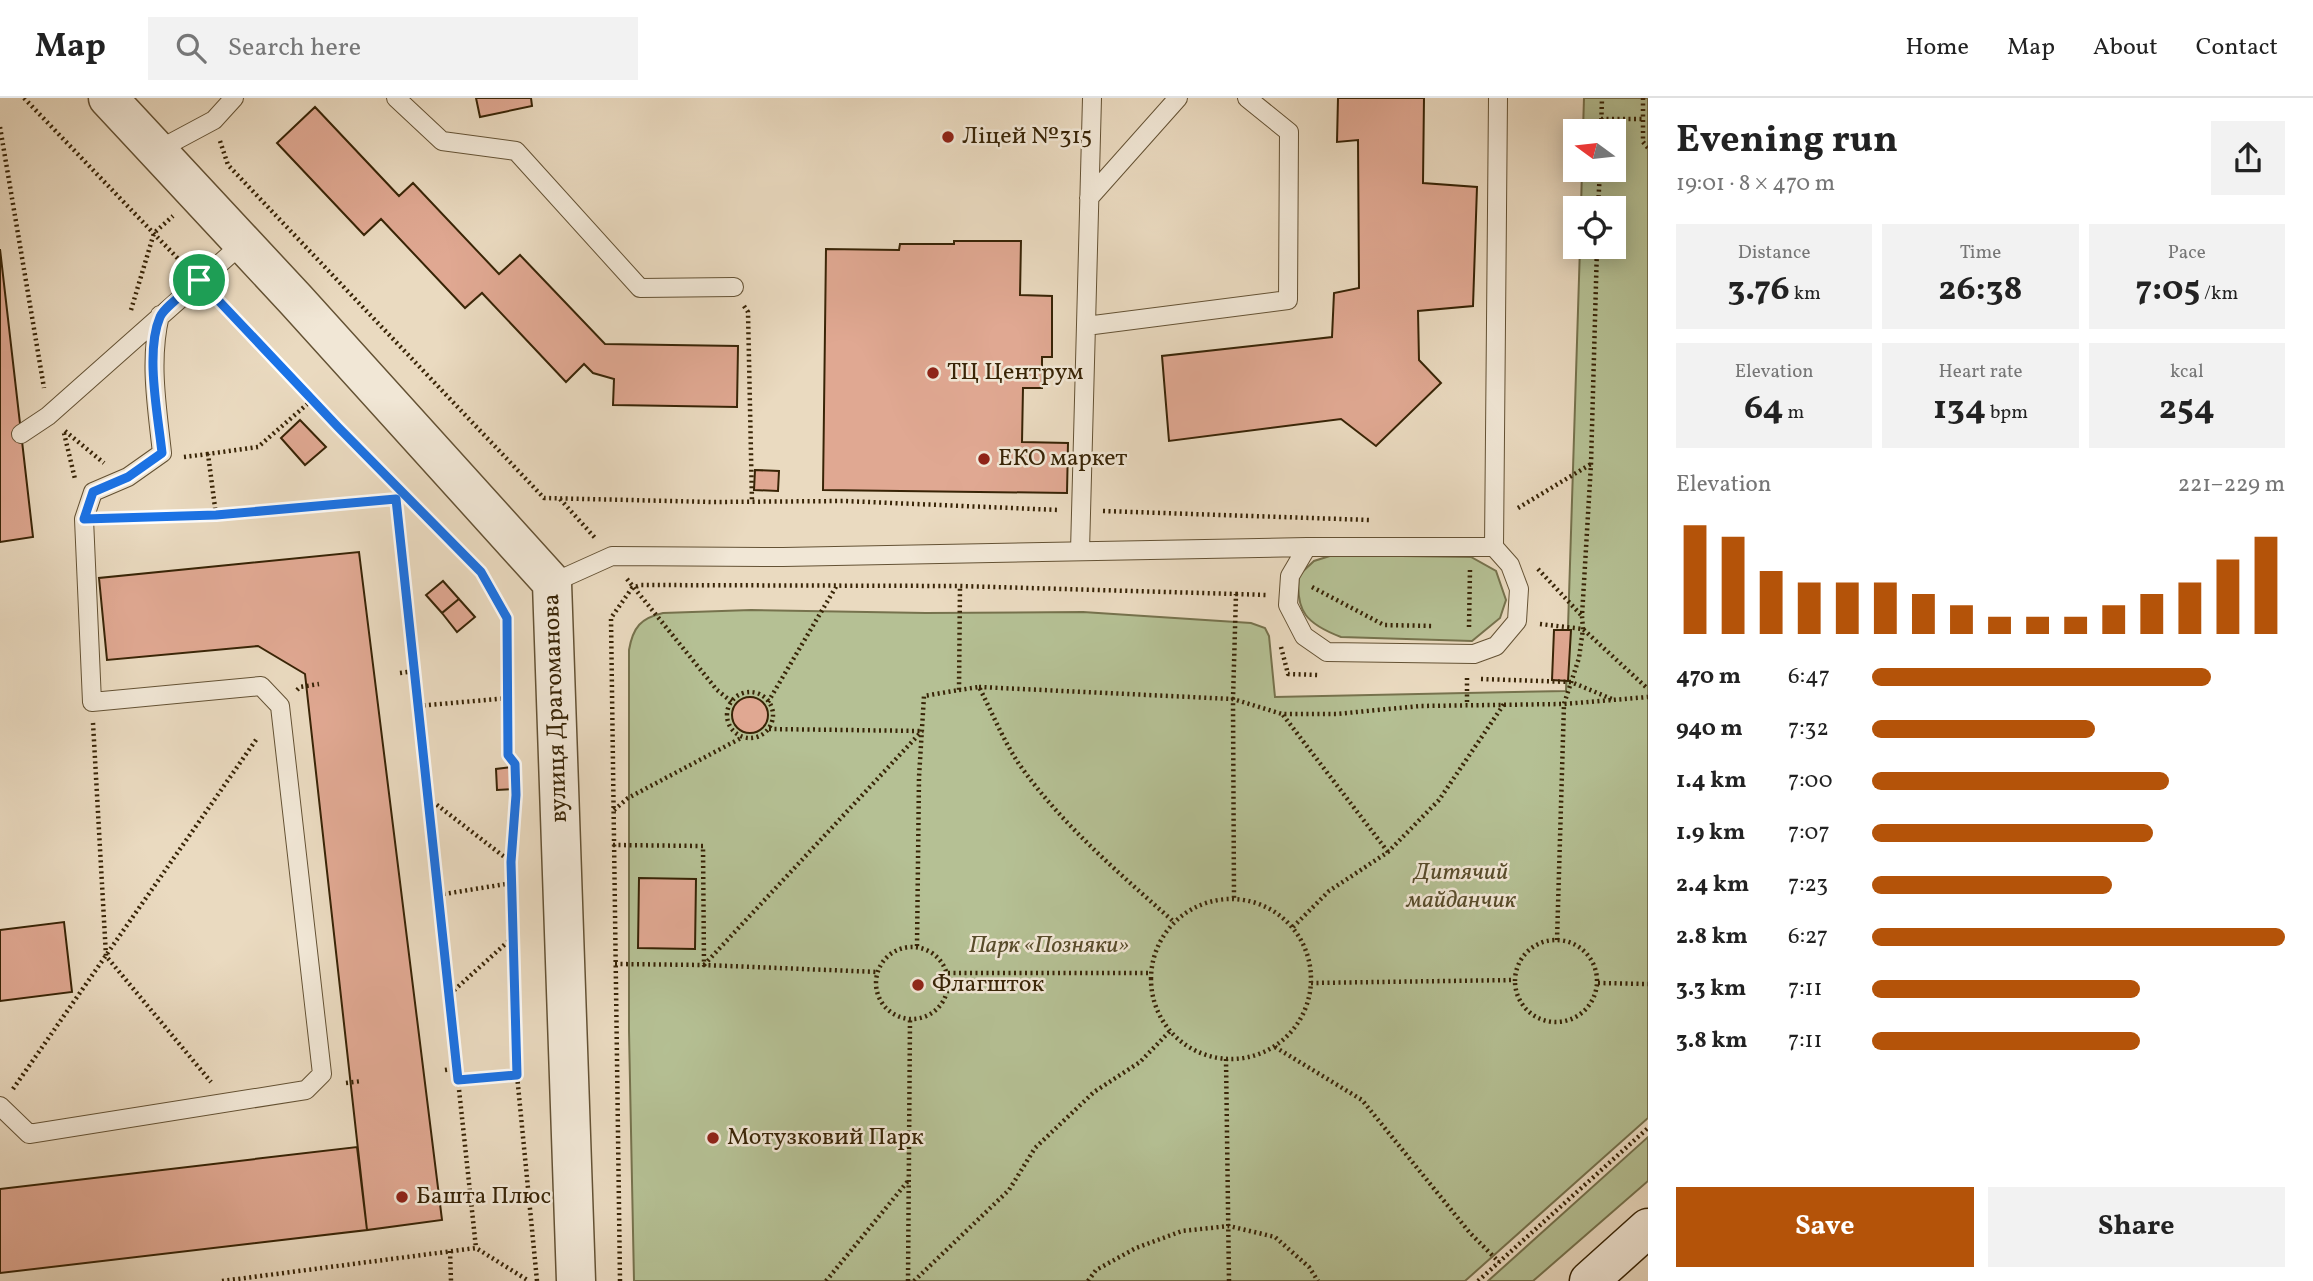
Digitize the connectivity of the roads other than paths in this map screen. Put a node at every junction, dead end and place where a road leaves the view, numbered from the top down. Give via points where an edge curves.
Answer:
1 (108, 98) edge
2 (234, 98) edge
3 (396, 98) edge
4 (1092, 98) edge
5 (1178, 98) edge
6 (1247, 98) edge
7 (1498, 98) edge
8 (158, 150) junction
9 (1089, 198) junction
10 (243, 243) junction
11 (734, 287) road end
12 (160, 315) junction
13 (1086, 326) junction
14 (21, 434) dead end
15 (1307, 547) junction
16 (1494, 547) junction
17 (1080, 551) junction
18 (552, 583) junction
19 (1, 1106) edge
20 (1648, 1228) edge
21 (576, 1281) edge
22 (1589, 1281) edge

1 - 8 street, вулиця Драгоманова
2 - 8 lane via 214,120
3 - 11 lane via 442,141 516,151 640,288
4 - 9 lane
5 - 9 lane
6 - 13 lane via 1289,132 1288,300
7 - 16 lane
8 - 10 street, вулиця Драгоманова
9 - 13 lane
10 - 12 lane
10 - 18 street, вулиця Драгоманова
12 - 14 lane via 48,416
12 - 19 lane via 153,371 162,453 128,477 93,492 84,519 92,702 261,687 280,706 322,1074 306,1090 29,1133
13 - 17 lane
15 - 16 lane
15 - 16 lane via 1290,576 1288,605 1304,636 1327,652 1474,654 1496,646 1517,621 1519,589 1510,565
15 - 17 lane
17 - 18 lane via 612,556
18 - 21 street, вулиця Драгоманова
20 - 22 street

